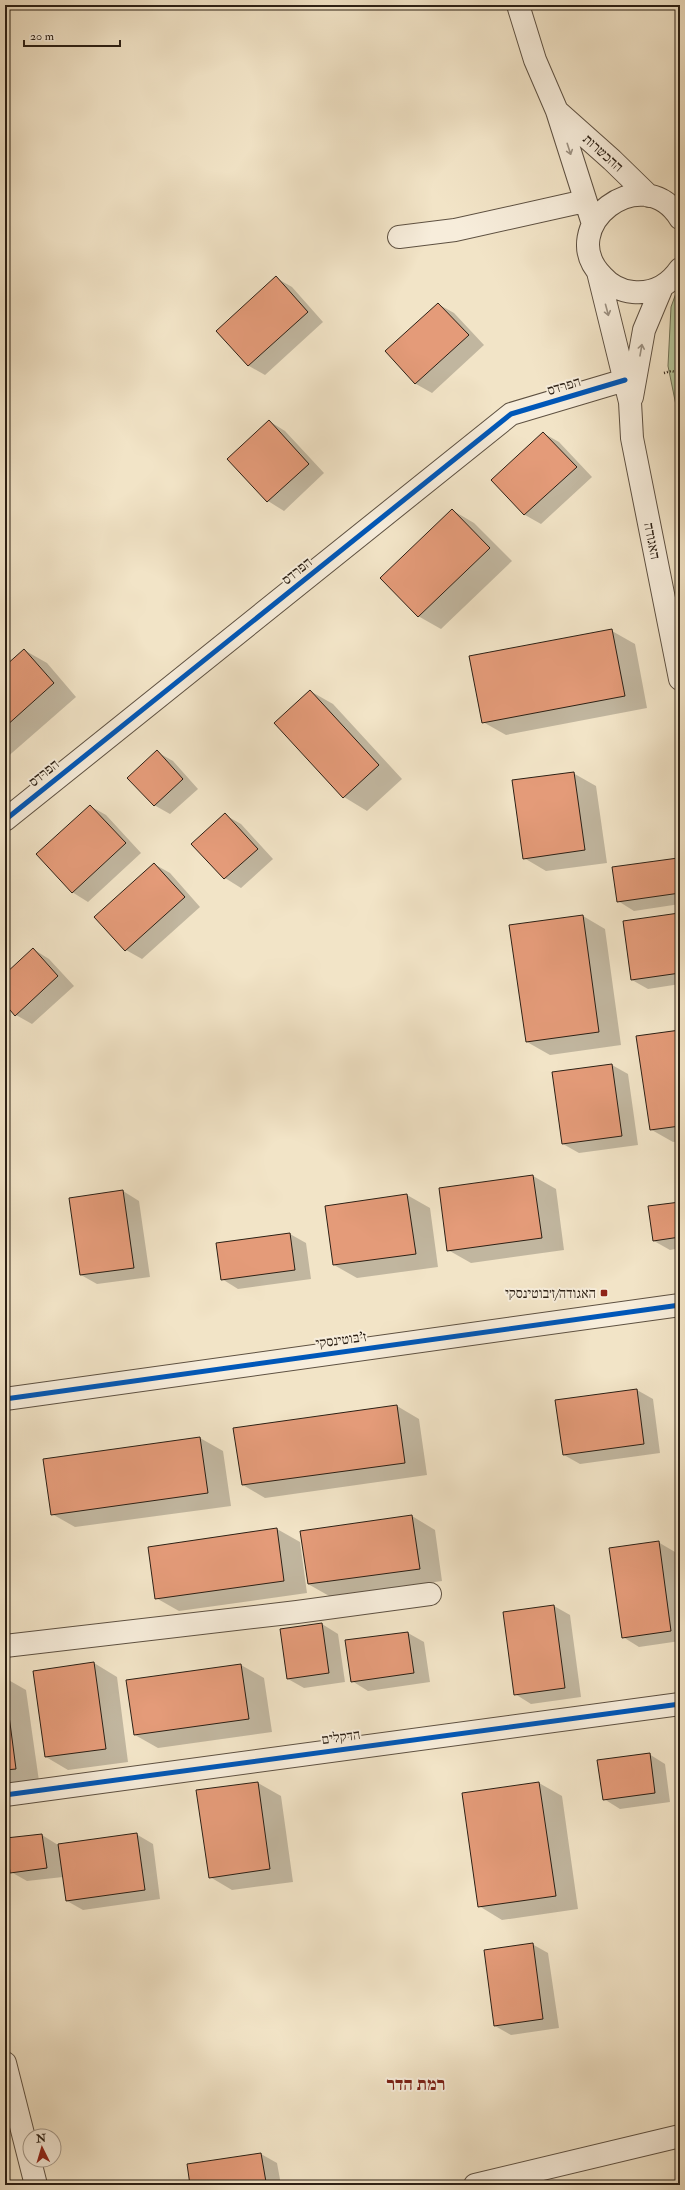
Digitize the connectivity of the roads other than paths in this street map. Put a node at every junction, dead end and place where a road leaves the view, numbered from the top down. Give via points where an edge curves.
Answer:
1 (518, 5) edge
2 (557, 111) junction
3 (649, 196) junction
4 (585, 201) junction
5 (677, 211) edge
6 (593, 224) junction
7 (399, 237) dead end
8 (680, 269) edge
9 (598, 272) junction
10 (662, 287) junction
11 (625, 380) junction
12 (630, 402) junction
13 (680, 679) edge
14 (5, 820) edge
15 (680, 1305) edge
16 (5, 1399) edge
17 (430, 1594) dead end
18 (5, 1646) edge
19 (680, 1704) edge
20 (5, 1794) edge
21 (5, 2063) edge
22 (680, 2136) edge
23 (36, 2185) edge
24 (475, 2185) edge

1 - 2 street, ההכשרות via 535,60
2 - 3 street, ההכשרות
2 -> 4 street, ההכשרות
3 - 5 street
3 - 6 street via 626,196 616,200 598,215
4 - 6 street, ההכשרות
4 - 7 street via 455,230
6 - 9 street, האגודה via 589,248
8 - 10 street via 670,282
9 - 10 street via 616,288 628,292 639,293
9 -> 11 street, האגודה
12 -> 10 street, האגודה via 644,330
11 - 12 street, האגודה
11 - 14 street, הפרדס via 511,414
12 - 13 street, האגודה via 632,438
15 - 16 street, ז'בוטינסקי
17 - 18 street
19 - 20 street, הדקלים
21 - 23 street
22 - 24 street

